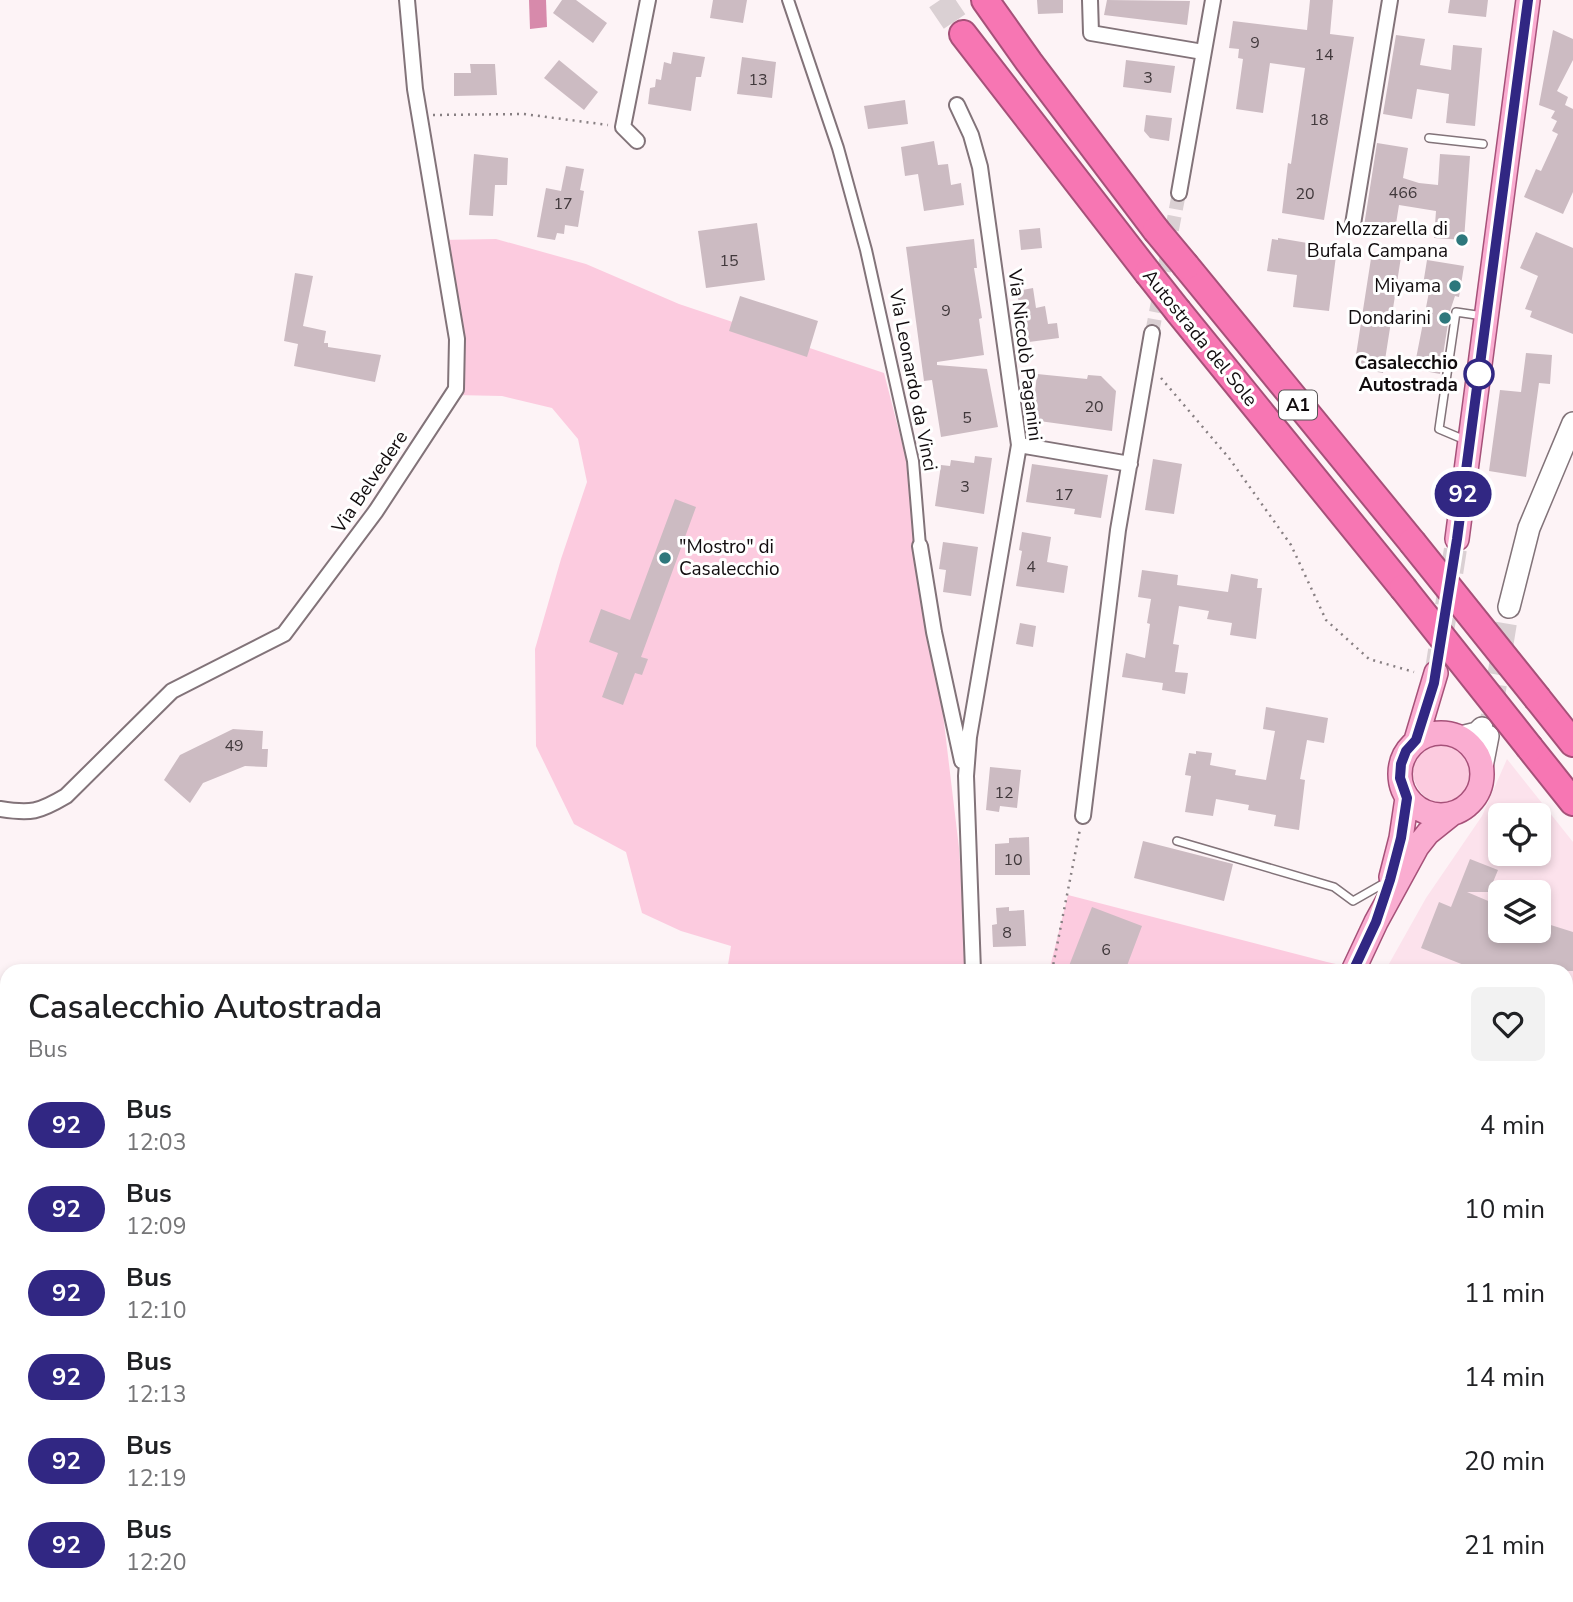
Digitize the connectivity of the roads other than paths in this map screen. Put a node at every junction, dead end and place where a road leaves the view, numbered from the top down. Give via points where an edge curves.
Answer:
1 (407, 0) edge
2 (648, 0) edge
3 (788, 0) edge
4 (985, 0) edge
5 (1090, 0) edge
6 (1213, 0) edge
7 (1390, 0) edge
8 (1528, 0) edge
9 (963, 34) tunnel mouth
10 (1203, 52) junction
11 (957, 105) dead end
12 (1429, 138) dead end
13 (637, 141) dead end
14 (1483, 144) dead end
15 (1179, 193) tunnel mouth
16 (1353, 224) dead end
17 (1487, 316) junction
18 (1152, 333) tunnel mouth
19 (1573, 423) edge
20 (1470, 442) junction
21 (1019, 445) junction
22 (1568, 453) edge
23 (1130, 464) junction
24 (1457, 539) tunnel mouth
25 (920, 546) joint
26 (1509, 607) tunnel mouth
27 (1471, 734) junction
28 (969, 737) joint
29 (1416, 740) junction
30 (1573, 743) edge
31 (966, 776) junction
32 (1407, 798) junction
33 (1573, 802) edge
34 (0, 809) edge
35 (1453, 813) junction
36 (1083, 816) road end
37 (1177, 841) dead end
38 (1390, 880) junction
39 (1376, 922) junction
40 (973, 964) edge
41 (1356, 964) edge

1 - 34 street, Via Belvedere via 419,116 457,339 456,389 376,511 284,634 172,691 66,796 50,806 28,813
2 - 13 street via 623,127
3 - 25 street, Via Leonardo da Vinci via 838,148 869,262 913,461
4 - 30 highway, Autostrada del Sole / A1, bridge via 1156,230
5 - 10 street via 1091,33
6 - 10 street
7 - 16 street
8 - 17 main road
9 - 33 highway, Autostrada del Sole / A1, bridge via 1148,274
10 - 15 street
11 - 21 street, Via Niccolò Paganini via 980,167
12 - 14 lane
17 - 20 main road
17 - 20 lane via 1456,312 1439,429
18 - 23 street
19 - 22 main road
20 - 24 main road
21 - 23 street
21 - 28 street, Via Niccolò Paganini
22 - 26 main road via 1529,528
23 - 36 street
25 - 31 street, Via Leonardo da Vinci
27 - 29 main road via 1434,733
27 - 29 main road via 1438,706 1435,678
27 - 35 main road via 1482,782 1466,807
28 - 31 street, Via Leonardo da Vinci
29 - 32 main road via 1399,771
31 - 40 street, Via Leonardo da Vinci
32 - 35 main road via 1431,814
32 - 38 main road
35 - 39 main road via 1418,847
37 - 38 lane via 1334,887 1353,901
38 - 39 main road
39 - 41 main road

